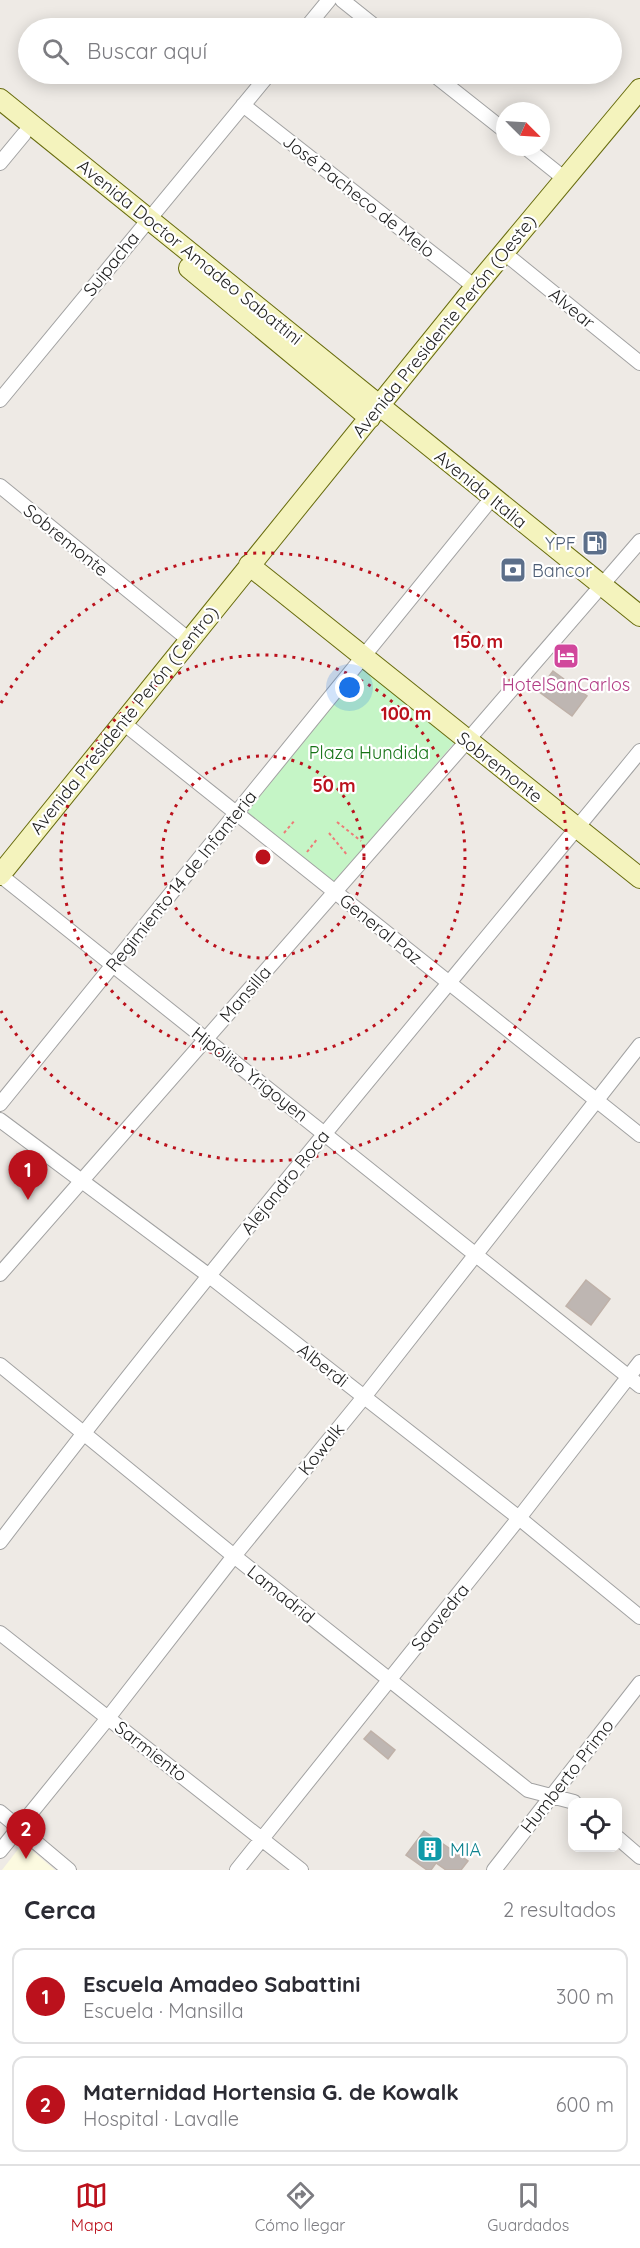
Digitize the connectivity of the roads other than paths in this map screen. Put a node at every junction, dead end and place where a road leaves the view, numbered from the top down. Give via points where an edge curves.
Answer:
1 (329, 0) edge
2 (342, 0) edge
3 (314, 18) edge
4 (364, 18) edge
5 (261, 84) edge
6 (446, 84) edge
7 (0, 99) edge
8 (637, 99) edge
9 (243, 105) junction
10 (0, 115) edge
11 (496, 124) edge
12 (24, 134) junction
13 (536, 156) edge
14 (0, 163) edge
15 (565, 179) junction
16 (144, 223) junction
17 (503, 252) junction
18 (474, 287) junction
19 (640, 363) edge
20 (0, 400) edge
21 (374, 412) junction
22 (0, 486) edge
23 (492, 498) junction
24 (640, 541) edge
25 (249, 565) junction
26 (600, 586) junction
27 (640, 616) edge
28 (188, 639) junction
29 (362, 657) junction
30 (122, 722) junction
31 (467, 741) junction
32 (640, 751) edge
33 (237, 814) junction
34 (577, 828) junction
35 (0, 875) edge
36 (640, 878) edge
37 (335, 892) junction
38 (113, 964) junction
39 (449, 984) junction
40 (206, 1040) junction
41 (640, 1045) edge
42 (595, 1100) junction
43 (0, 1104) edge
44 (0, 1120) edge
45 (325, 1133) junction
46 (640, 1136) edge
47 (82, 1182) junction
48 (474, 1254) junction
49 (0, 1274) edge
50 (208, 1275) junction
51 (640, 1362) edge
52 (0, 1365) edge
53 (629, 1377) junction
54 (640, 1386) edge
55 (364, 1397) junction
56 (83, 1433) junction
57 (519, 1518) junction
58 (0, 1542) edge
59 (234, 1556) junction
60 (640, 1617) edge
61 (0, 1633) edge
62 (389, 1680) junction
63 (640, 1683) edge
64 (108, 1718) junction
65 (550, 1796) junction
66 (568, 1801) edge
67 (0, 1812) edge
68 (18, 1828) junction
69 (261, 1838) junction
70 (622, 1841) edge
71 (0, 1851) edge
72 (640, 1857) edge
73 (69, 1870) edge
74 (237, 1870) edge
75 (301, 1870) edge
76 (494, 1870) edge

1 - 3 street
2 - 4 street
5 - 9 street, Suipacha
6 - 11 street
7 - 16 main road, Avenida Doctor Amadeo Sabattini
8 - 15 main road, Avenida Presidente Perón (Oeste)
9 - 16 street, Suipacha
9 - 18 street, José Pacheco de Melo
10 - 12 main road, Avenida Doctor Amadeo Sabattini
12 - 14 street
12 - 16 main road, Avenida Doctor Amadeo Sabattini
13 - 15 street
15 - 17 main road, Avenida Presidente Perón (Oeste)
16 - 20 street, Suipacha
16 - 21 main road, Avenida Doctor Amadeo Sabattini
17 - 18 main road, Avenida Presidente Perón (Oeste)
17 - 19 street, Alvear
18 - 21 main road, Avenida Presidente Perón (Oeste)
21 - 23 main road, Avenida Italia
21 - 25 main road, Avenida Presidente Perón (Oeste)
22 - 28 street, Sobremonte
23 - 26 main road, Avenida Italia
23 - 29 street, Regimiento 14 de Infanteria
24 - 26 street, Mansilla
25 - 28 main road, Avenida Presidente Perón (Centro)
25 - 29 main road, Sobremonte
26 - 27 main road, Avenida Italia
26 - 31 street, Mansilla
28 - 30 main road, Avenida Presidente Perón (Centro)
29 - 31 main road, Sobremonte
29 - 33 street, Regimiento 14 de Infanteria
30 - 33 street, General Paz
30 - 35 main road, Avenida Presidente Perón (Centro)
31 - 34 main road, Sobremonte
31 - 37 street, Mansilla
32 - 34 street, Alejandro Roca
33 - 37 street, General Paz
33 - 38 street, Regimiento 14 de Infanteria
34 - 36 main road, Sobremonte
34 - 39 street, Alejandro Roca
35 - 38 street, Hipólito Yrigoyen
37 - 39 street, General Paz
37 - 40 street, Mansilla
38 - 40 street, Hipólito Yrigoyen
38 - 43 street, Regimiento 14 de Infanteria
39 - 42 street, General Paz
39 - 45 street, Alejandro Roca
40 - 45 street, Hipólito Yrigoyen
40 - 47 street, Mansilla
41 - 42 street, Kowalk
42 - 46 street, General Paz
42 - 48 street, Kowalk
44 - 47 street, Alberdi
45 - 48 street, Hipólito Yrigoyen
45 - 50 street, Alejandro Roca
47 - 49 street, Mansilla
47 - 50 street, Alberdi
48 - 53 street, Hipólito Yrigoyen
48 - 55 street, Kowalk
50 - 55 street, Alberdi
50 - 56 street, Alejandro Roca
51 - 53 street, Saavedra
52 - 56 street, Lamadrid
53 - 54 street, Hipólito Yrigoyen
53 - 57 street, Saavedra
55 - 57 street, Alberdi
55 - 59 street, Kowalk
56 - 58 street, Alejandro Roca
56 - 59 street, Lamadrid
57 - 60 street, Alberdi
57 - 62 street, Saavedra
59 - 62 street, Lamadrid
59 - 64 street, Kowalk
61 - 64 street, Sarmiento
62 - 65 street, Lamadrid via 528,1790
62 - 69 street, Saavedra
63 - 65 street, Humberto Primo
64 - 68 street, Kowalk
64 - 69 street, Sarmiento
65 - 66 street, Lamadrid
65 - 76 street, Humberto Primo
67 - 68 street
68 - 71 street, Kowalk
68 - 73 street
69 - 74 street, Saavedra
69 - 75 street, Sarmiento
70 - 72 street

